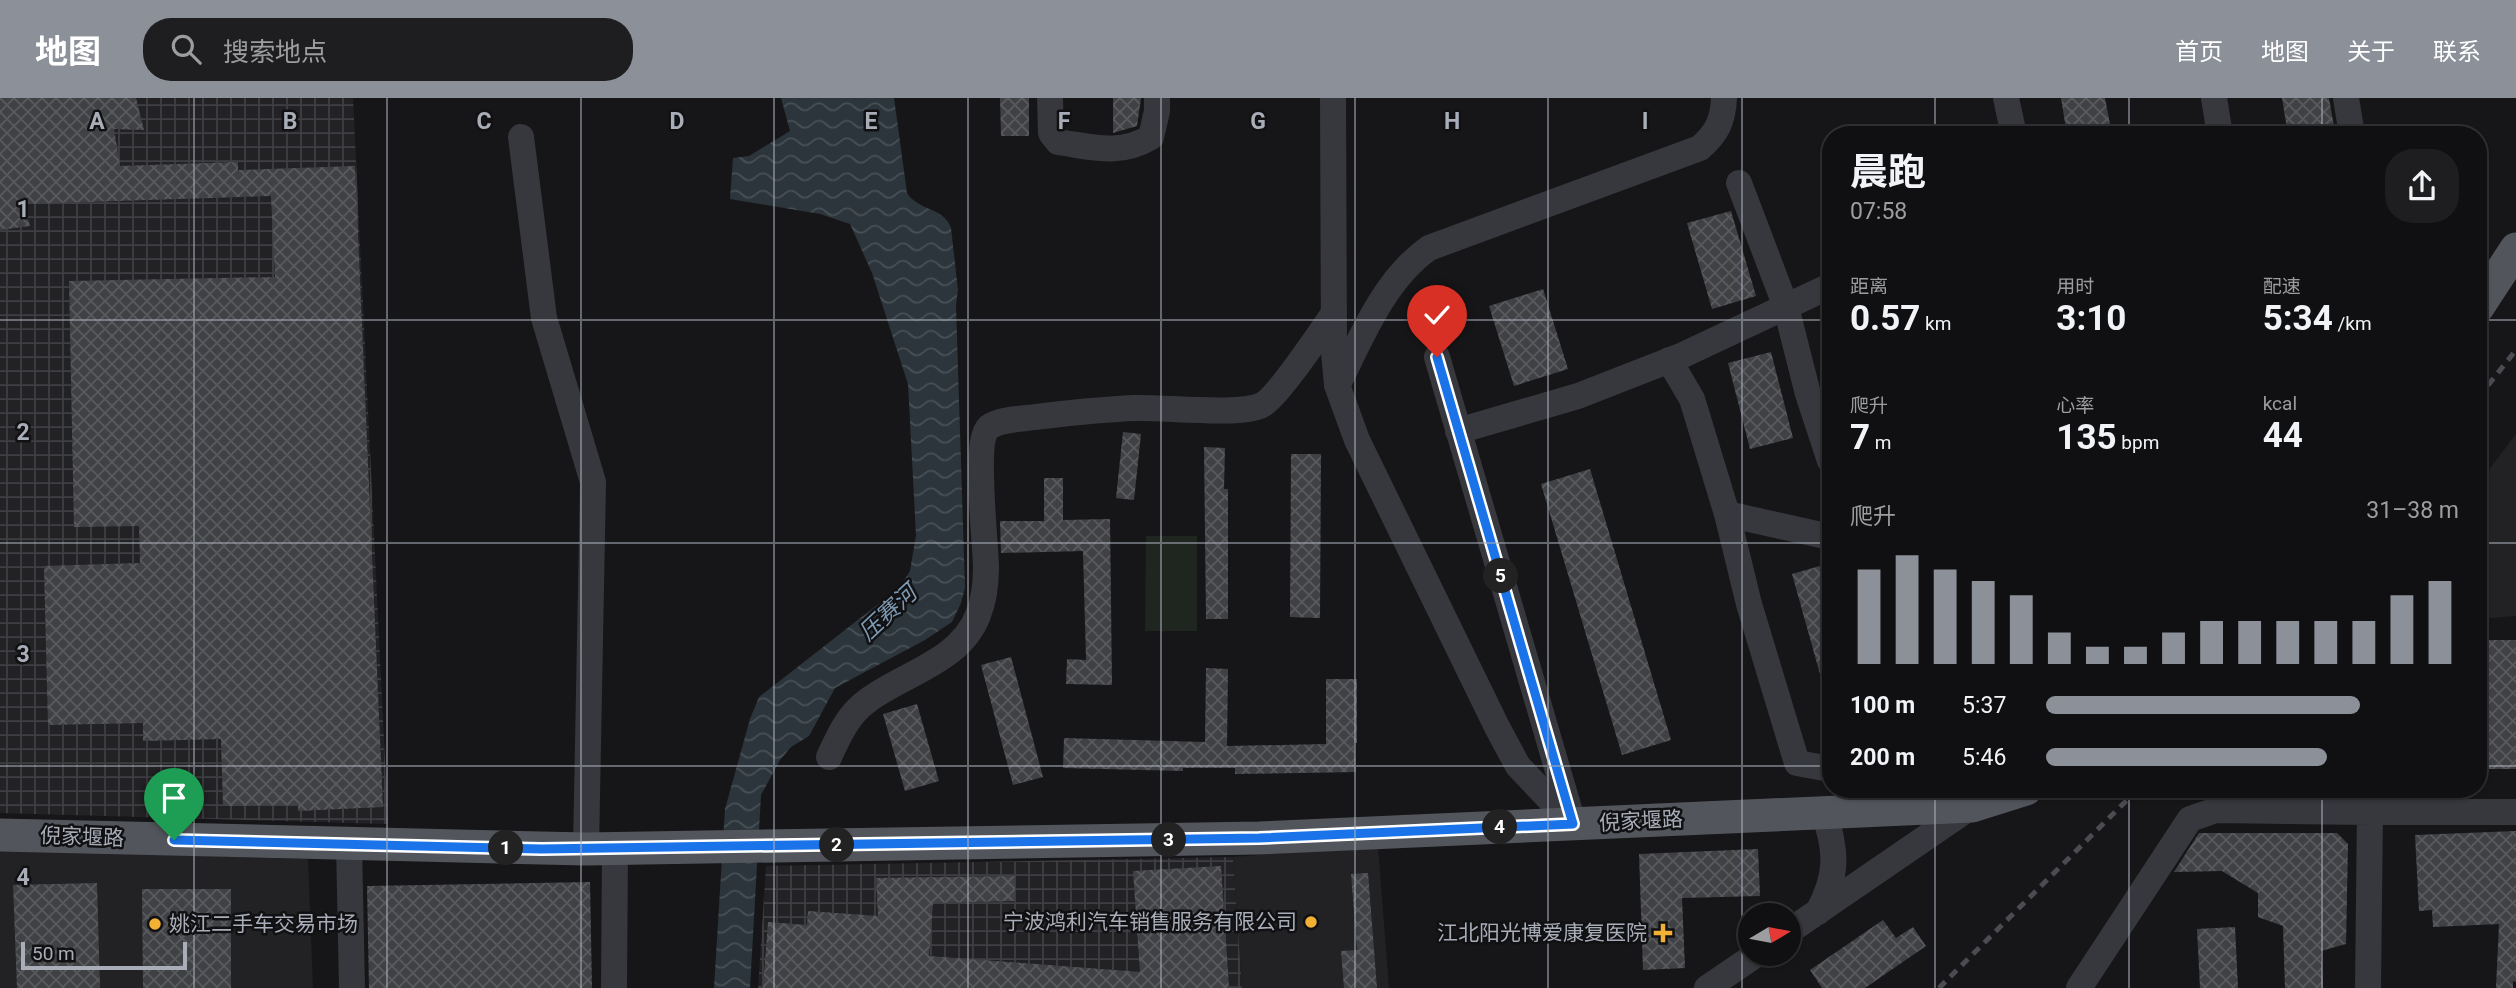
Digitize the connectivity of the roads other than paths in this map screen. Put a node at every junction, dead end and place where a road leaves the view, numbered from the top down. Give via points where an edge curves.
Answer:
1 (1050, 98) edge
2 (1157, 98) edge
3 (1333, 98) edge
4 (1724, 98) edge
5 (2006, 98) edge
6 (2214, 98) edge
7 (2346, 98) edge
8 (2012, 126) edge
9 (2219, 126) edge
10 (2351, 126) edge
11 (521, 137) dead end
12 (1739, 183) dead end
13 (2516, 249) edge
14 (1822, 290) edge
15 (2487, 293) edge
16 (1786, 307) junction
17 (1334, 313) junction
18 (1437, 357) dead end
19 (1670, 360) junction
20 (1337, 385) junction
21 (1458, 431) junction
22 (1822, 437) edge
23 (1727, 514) junction
24 (1822, 535) edge
25 (829, 757) dead end
26 (1822, 768) edge
27 (1997, 798) edge
28 (1972, 806) junction
29 (2516, 812) edge
30 (1824, 813) junction
31 (2370, 813) junction
32 (1573, 824) junction
33 (0, 835) edge
34 (349, 844) junction
35 (601, 848) junction
36 (1818, 912) junction
37 (1801, 923) edge
38 (1739, 966) edge
39 (352, 988) edge
40 (614, 988) edge
41 (1707, 988) edge
42 (2079, 988) edge
43 (2368, 988) edge

1 - 2 street via 1051,133 1058,142 1122,149 1151,137
3 - 17 street
4 - 20 street via 1714,136 1700,148 1429,248 1410,262 1373,316
5 - 8 street
6 - 9 street
7 - 10 street
11 - 35 street via 544,318 593,482
12 - 16 street
13 - 15 main road
14 - 16 street
16 - 19 street
16 - 22 street
17 - 20 street
17 - 25 street via 1264,404 1244,410 1084,411 990,426 983,436 986,568 977,618 962,641 938,661 866,702 842,726
18 - 21 street
19 - 21 street via 1565,400
19 - 23 street via 1692,399
20 - 32 street via 1357,440 1497,727 1518,766
21 - 32 street
23 - 24 street
23 - 26 street via 1797,763
27 - 28 main road, 倪家堰路
28 - 30 main road, 倪家堰路
28 - 36 street
29 - 31 street
30 - 32 main road, 倪家堰路
30 - 36 street via 1834,859 1831,889
31 - 42 street via 2216,810 2190,819
31 - 43 street
32 - 35 main road, 倪家堰路 via 1259,838
33 - 34 main road, 倪家堰路
34 - 35 main road, 倪家堰路
34 - 39 street
35 - 40 street
36 - 37 street
38 - 41 street

